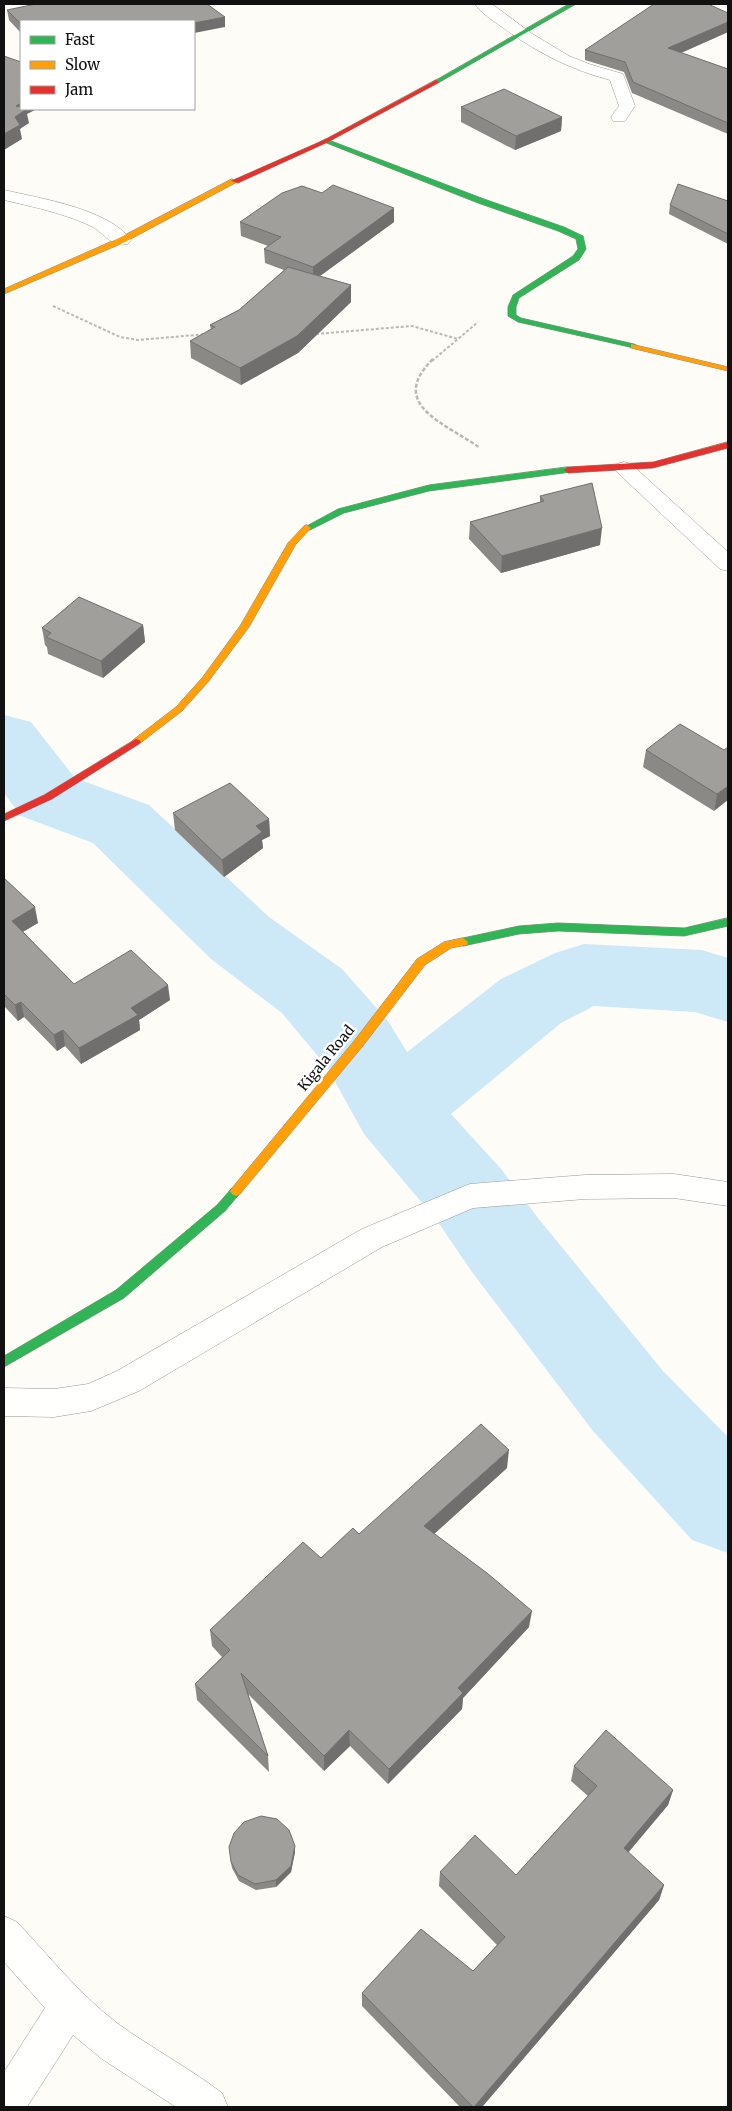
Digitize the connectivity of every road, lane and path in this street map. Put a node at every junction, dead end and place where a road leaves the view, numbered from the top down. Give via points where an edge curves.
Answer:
1 (483, 4) edge
2 (574, 4) edge
3 (522, 33) junction
4 (619, 117) dead end
5 (326, 141) junction
6 (4, 195) edge
7 (122, 240) junction
8 (7, 290) edge
9 (512, 307) junction
10 (207, 334) edge
11 (314, 334) edge
12 (458, 339) junction
13 (728, 369) edge
14 (728, 445) edge
15 (624, 468) junction
16 (514, 475) junction
17 (728, 564) edge
18 (4, 818) edge
19 (728, 922) edge
20 (728, 1194) edge
21 (4, 1362) edge
22 (4, 1402) edge
23 (4, 1934) edge
24 (69, 2006) junction
25 (4, 2107) edge
26 (208, 2107) edge

1 - 3 street
2 - 3 street
3 - 4 street via 571,63 616,77 627,106
3 - 5 street
5 - 7 street via 247,175
5 - 9 street via 580,238 582,249 576,258 516,297
6 - 7 street via 62,208 99,223
7 - 8 street
8 - 10 path via 40,300 120,337 145,339
9 - 12 path via 482,319
9 - 13 street via 512,316 518,320
11 - 12 path via 412,326
12 - 16 path via 418,377 414,391 420,405 438,421
14 - 15 street via 653,465
15 - 16 street
15 - 17 street
16 - 18 street via 377,500 341,511 306,528 292,543 244,627 179,709 131,746 56,792
19 - 21 street, Kigala Road via 684,932 558,927 519,930 448,945 421,962 358,1044 222,1208 120,1294
20 - 22 street via 674,1186 585,1187 470,1196 372,1238 128,1381 91,1397 54,1403
23 - 24 street
24 - 25 street
24 - 26 street via 104,2036

